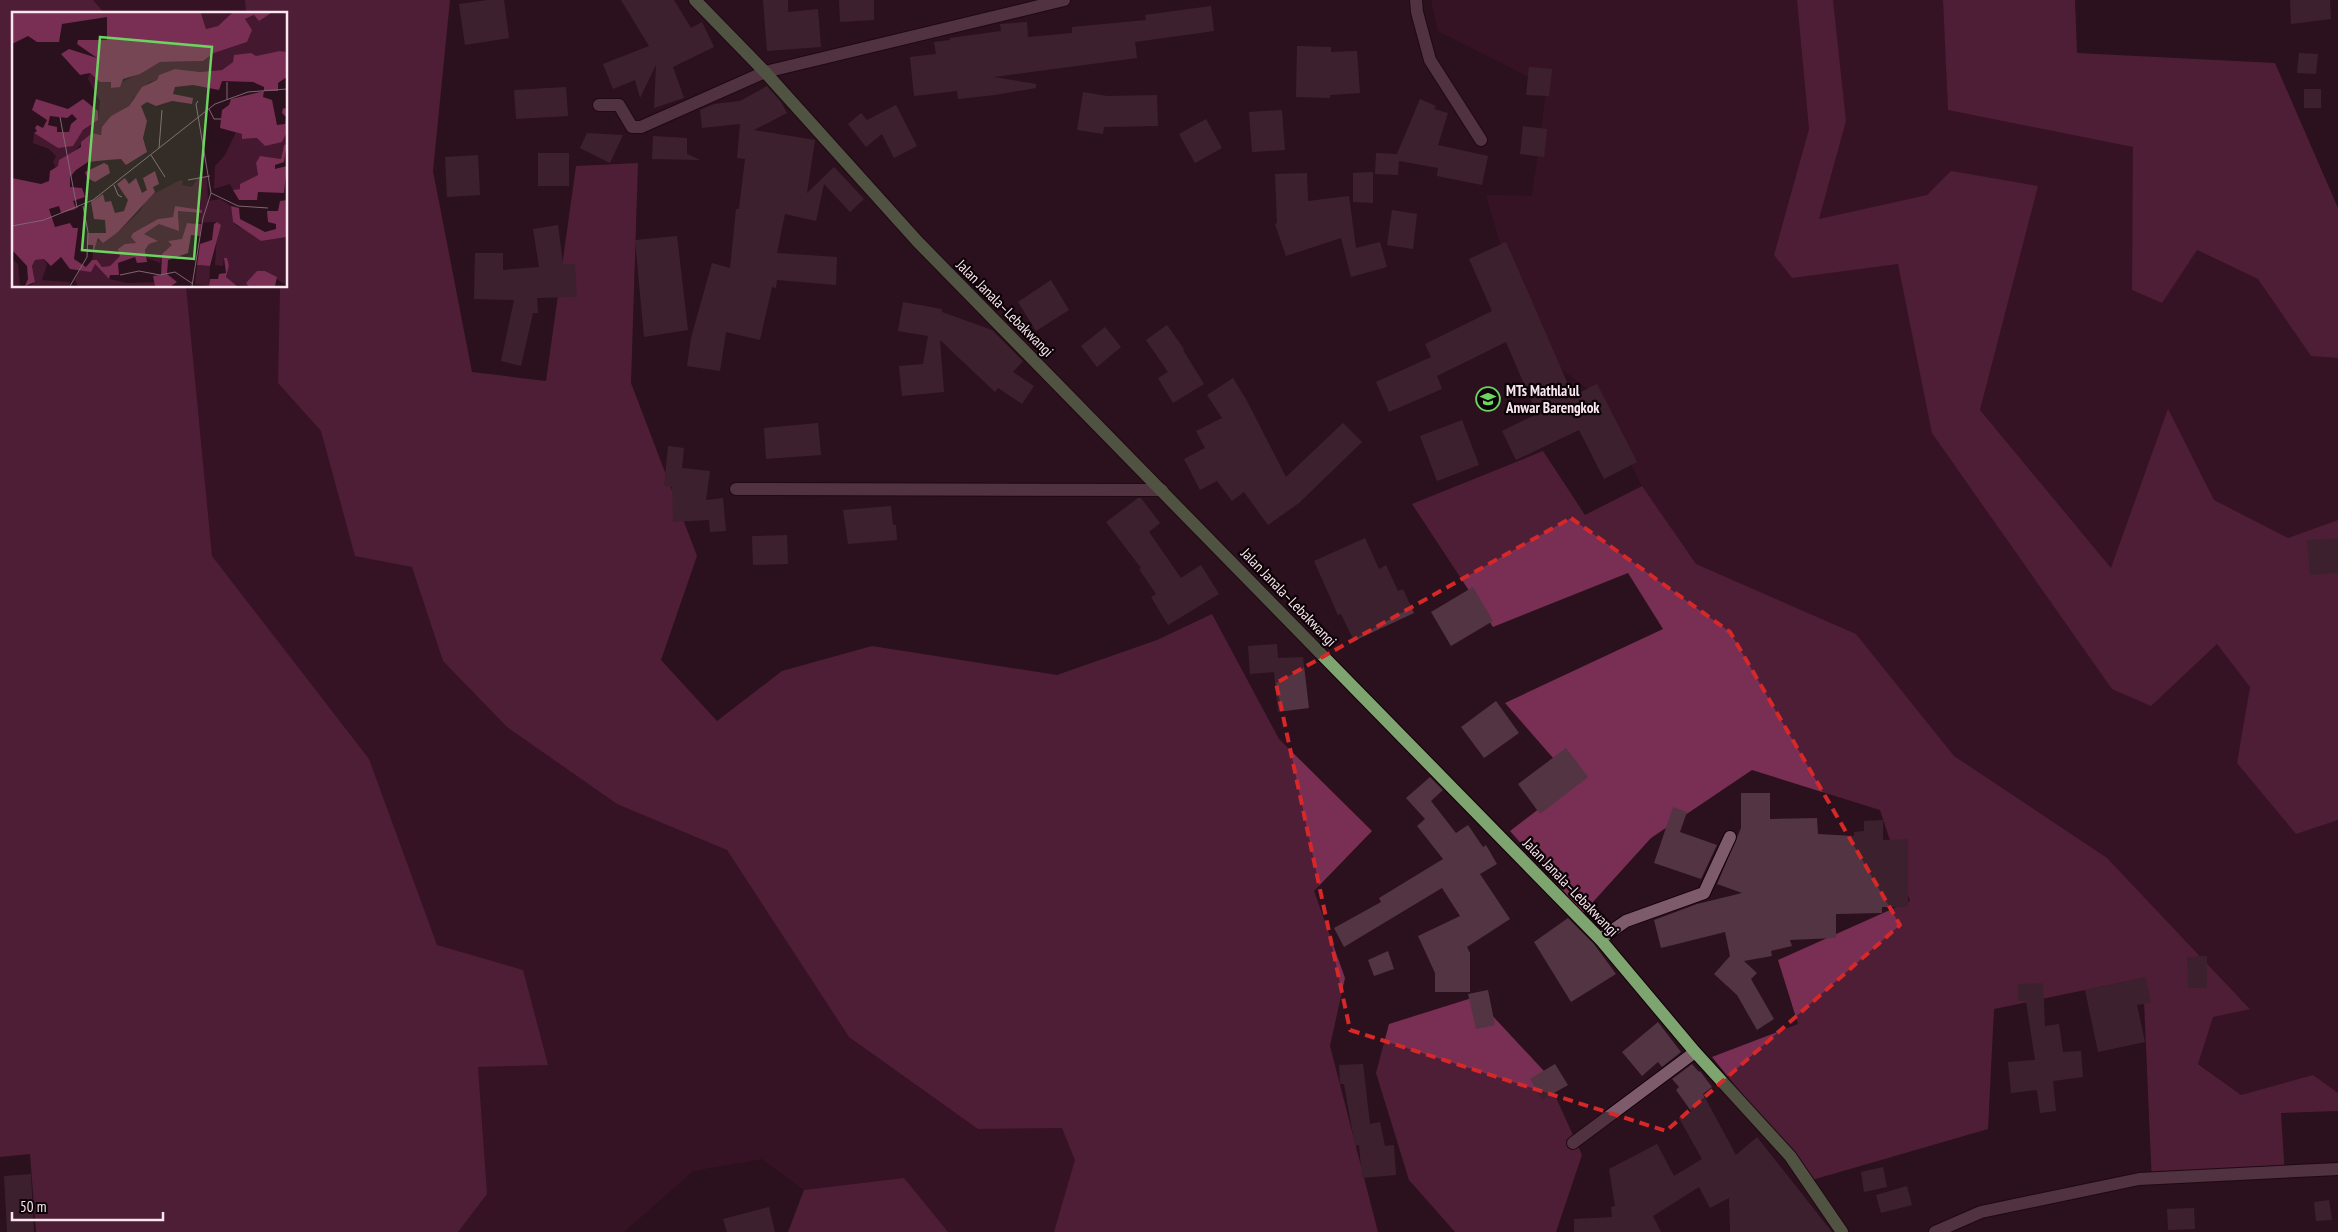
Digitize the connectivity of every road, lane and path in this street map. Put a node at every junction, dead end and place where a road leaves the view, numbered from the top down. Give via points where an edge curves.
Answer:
1 (695, 0) edge
2 (1064, 0) edge
3 (1416, 0) edge
4 (765, 72) junction
5 (599, 104) dead end
6 (1481, 140) dead end
7 (736, 488) dead end
8 (1162, 490) junction
9 (1730, 837) dead end
10 (1600, 939) junction
11 (1695, 1052) junction
12 (1573, 1143) dead end
13 (2338, 1169) edge
14 (1842, 1232) edge
15 (1934, 1232) edge

1 - 4 main road, Jalan Janala–Lebakwangi
2 - 4 street
3 - 6 street via 1430,60
4 - 5 street via 641,127 632,127 619,105
4 - 8 main road, Jalan Janala–Lebakwangi via 918,242
7 - 8 street
8 - 10 main road, Jalan Janala–Lebakwangi
9 - 10 street via 1704,892 1626,921
10 - 11 main road, Jalan Janala–Lebakwangi
11 - 12 street
11 - 14 main road, Jalan Janala–Lebakwangi via 1790,1156
13 - 15 street via 2139,1179 1980,1212

